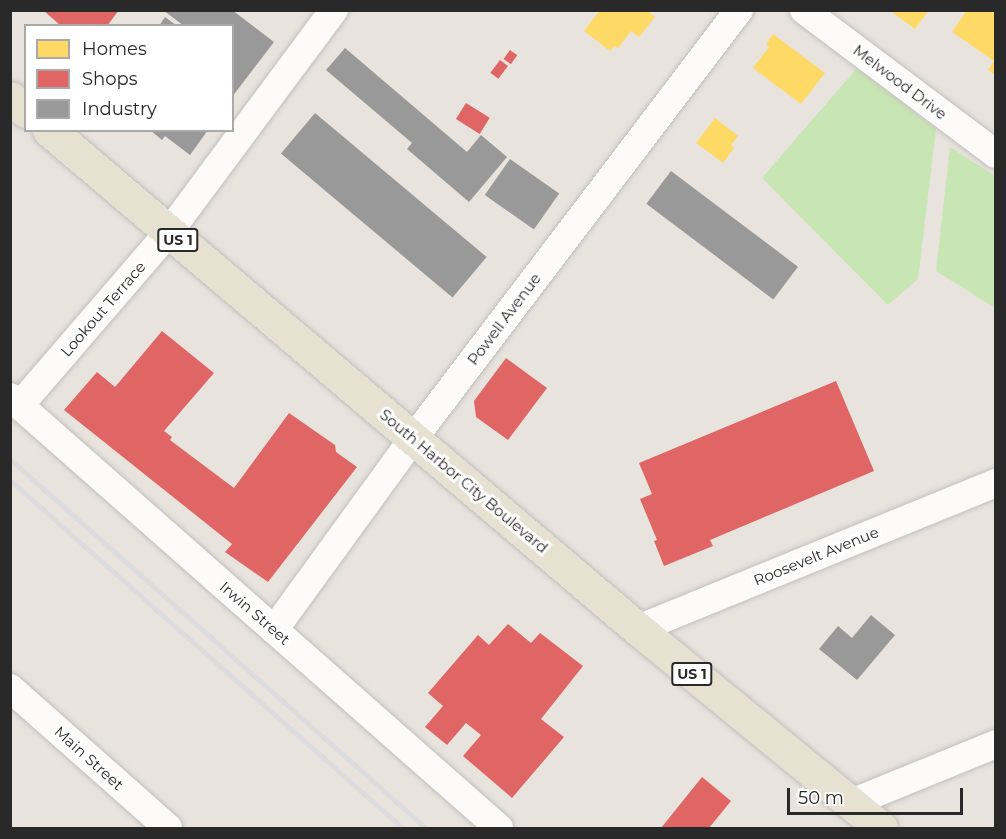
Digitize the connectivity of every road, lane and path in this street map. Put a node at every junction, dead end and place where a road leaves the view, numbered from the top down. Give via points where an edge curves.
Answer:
1 (334, 10) edge
2 (739, 10) edge
3 (804, 10) edge
4 (10, 98) edge
5 (24, 109) edge
6 (51, 132) edge
7 (996, 154) edge
8 (169, 232) junction
9 (15, 401) edge
10 (413, 439) junction
11 (996, 483) edge
12 (638, 629) junction
13 (274, 630) junction
14 (10, 688) edge
15 (996, 744) edge
16 (849, 804) junction
17 (168, 828) edge
18 (500, 828) edge
19 (881, 828) edge

1 - 8 street, Lookout Terrace
2 - 10 street, Powell Avenue
3 - 7 street, Melwood Drive
4 - 5 main road
6 - 8 main road, South Harbor City Boulevard / US 1
8 - 9 street, Lookout Terrace
8 - 10 main road, South Harbor City Boulevard / US 1
9 - 13 street, Irwin Street
10 - 12 main road, South Harbor City Boulevard / US 1
10 - 13 street, Powell Avenue
11 - 12 street, Roosevelt Avenue
12 - 16 main road, South Harbor City Boulevard / US 1
13 - 18 street, Irwin Street
14 - 17 street, Main Street
15 - 16 street
16 - 19 main road, South Harbor City Boulevard / US 1

